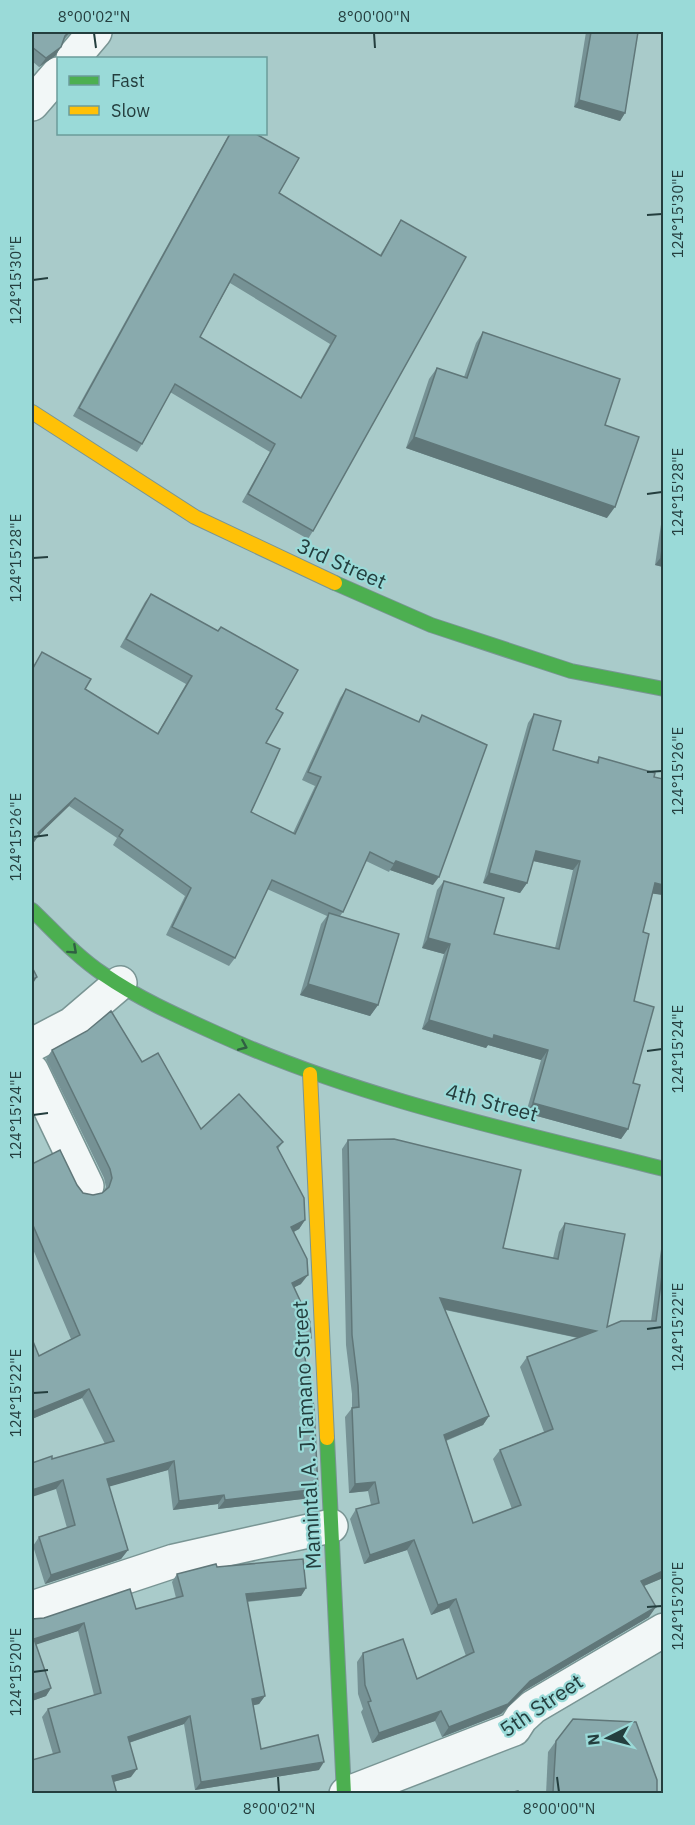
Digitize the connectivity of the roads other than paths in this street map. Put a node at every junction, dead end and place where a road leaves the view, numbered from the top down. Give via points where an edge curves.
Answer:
1 (95, 32) edge
2 (74, 57) edge
3 (57, 75) edge
4 (32, 104) edge
5 (32, 412) edge
6 (663, 689) edge
7 (32, 910) edge
8 (120, 983) junction
9 (32, 1045) edge
10 (32, 1071) edge
11 (310, 1074) junction
12 (663, 1169) edge
13 (87, 1186) dead end
14 (331, 1526) junction
15 (32, 1605) edge
16 (663, 1630) edge
17 (345, 1794) edge

1 - 2 street
3 - 4 street
5 - 6 street, 3rd Street via 195,517 297,567 452,632 571,672
7 -> 8 street, 4th Street via 78,955
8 - 9 street via 72,1024
8 -> 11 street, 4th Street via 223,1038
10 - 13 street
11 - 12 street, 4th Street
11 - 14 street, Mamintal A. J.Tamano Street
14 - 15 street via 174,1561
14 - 17 street, Mamintal A. J.Tamano Street
16 - 17 street, 5th Street via 533,1707 514,1729

